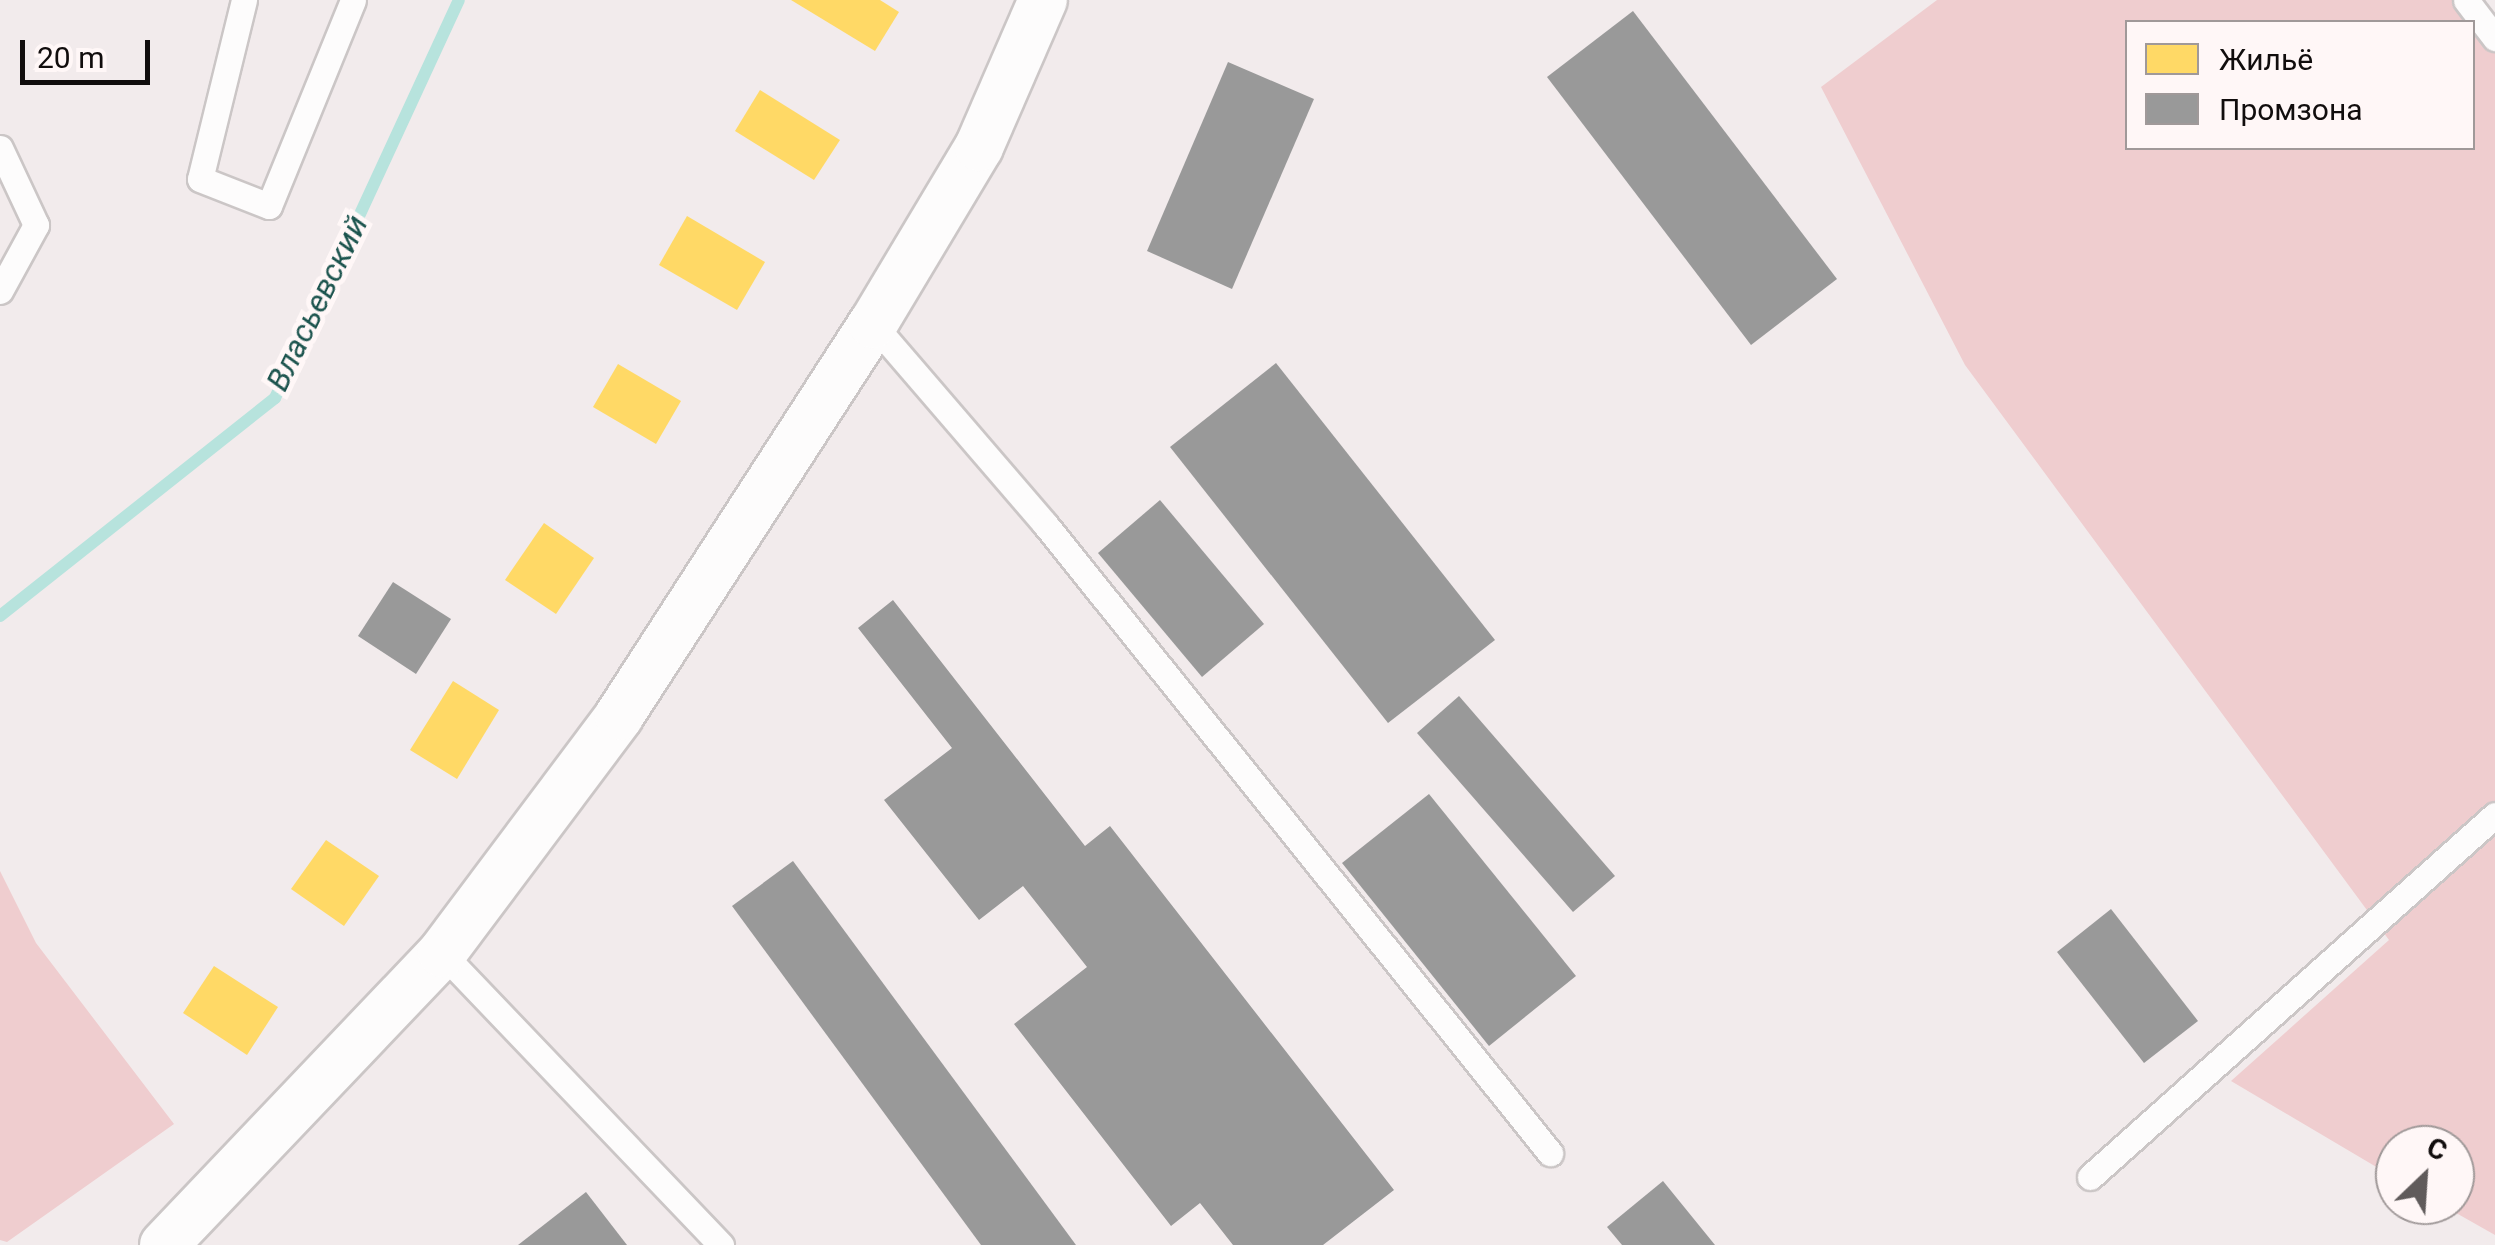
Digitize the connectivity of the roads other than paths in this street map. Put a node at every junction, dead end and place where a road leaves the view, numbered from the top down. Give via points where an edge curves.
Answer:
1 (244, 0) edge
2 (353, 0) edge
3 (1043, 0) edge
4 (2466, 0) edge
5 (2495, 38) edge
6 (0, 148) edge
7 (0, 291) edge
8 (873, 324) junction
9 (2495, 815) edge
10 (442, 953) junction
11 (1550, 1153) dead end
12 (2090, 1177) dead end
13 (164, 1245) edge
14 (721, 1245) edge

1 - 2 lane via 200,179 269,206
3 - 8 street via 979,147
4 - 5 lane
6 - 7 lane via 36,225
8 - 10 street via 619,716
8 - 11 lane via 1045,524
9 - 12 lane
10 - 13 street
10 - 14 lane

